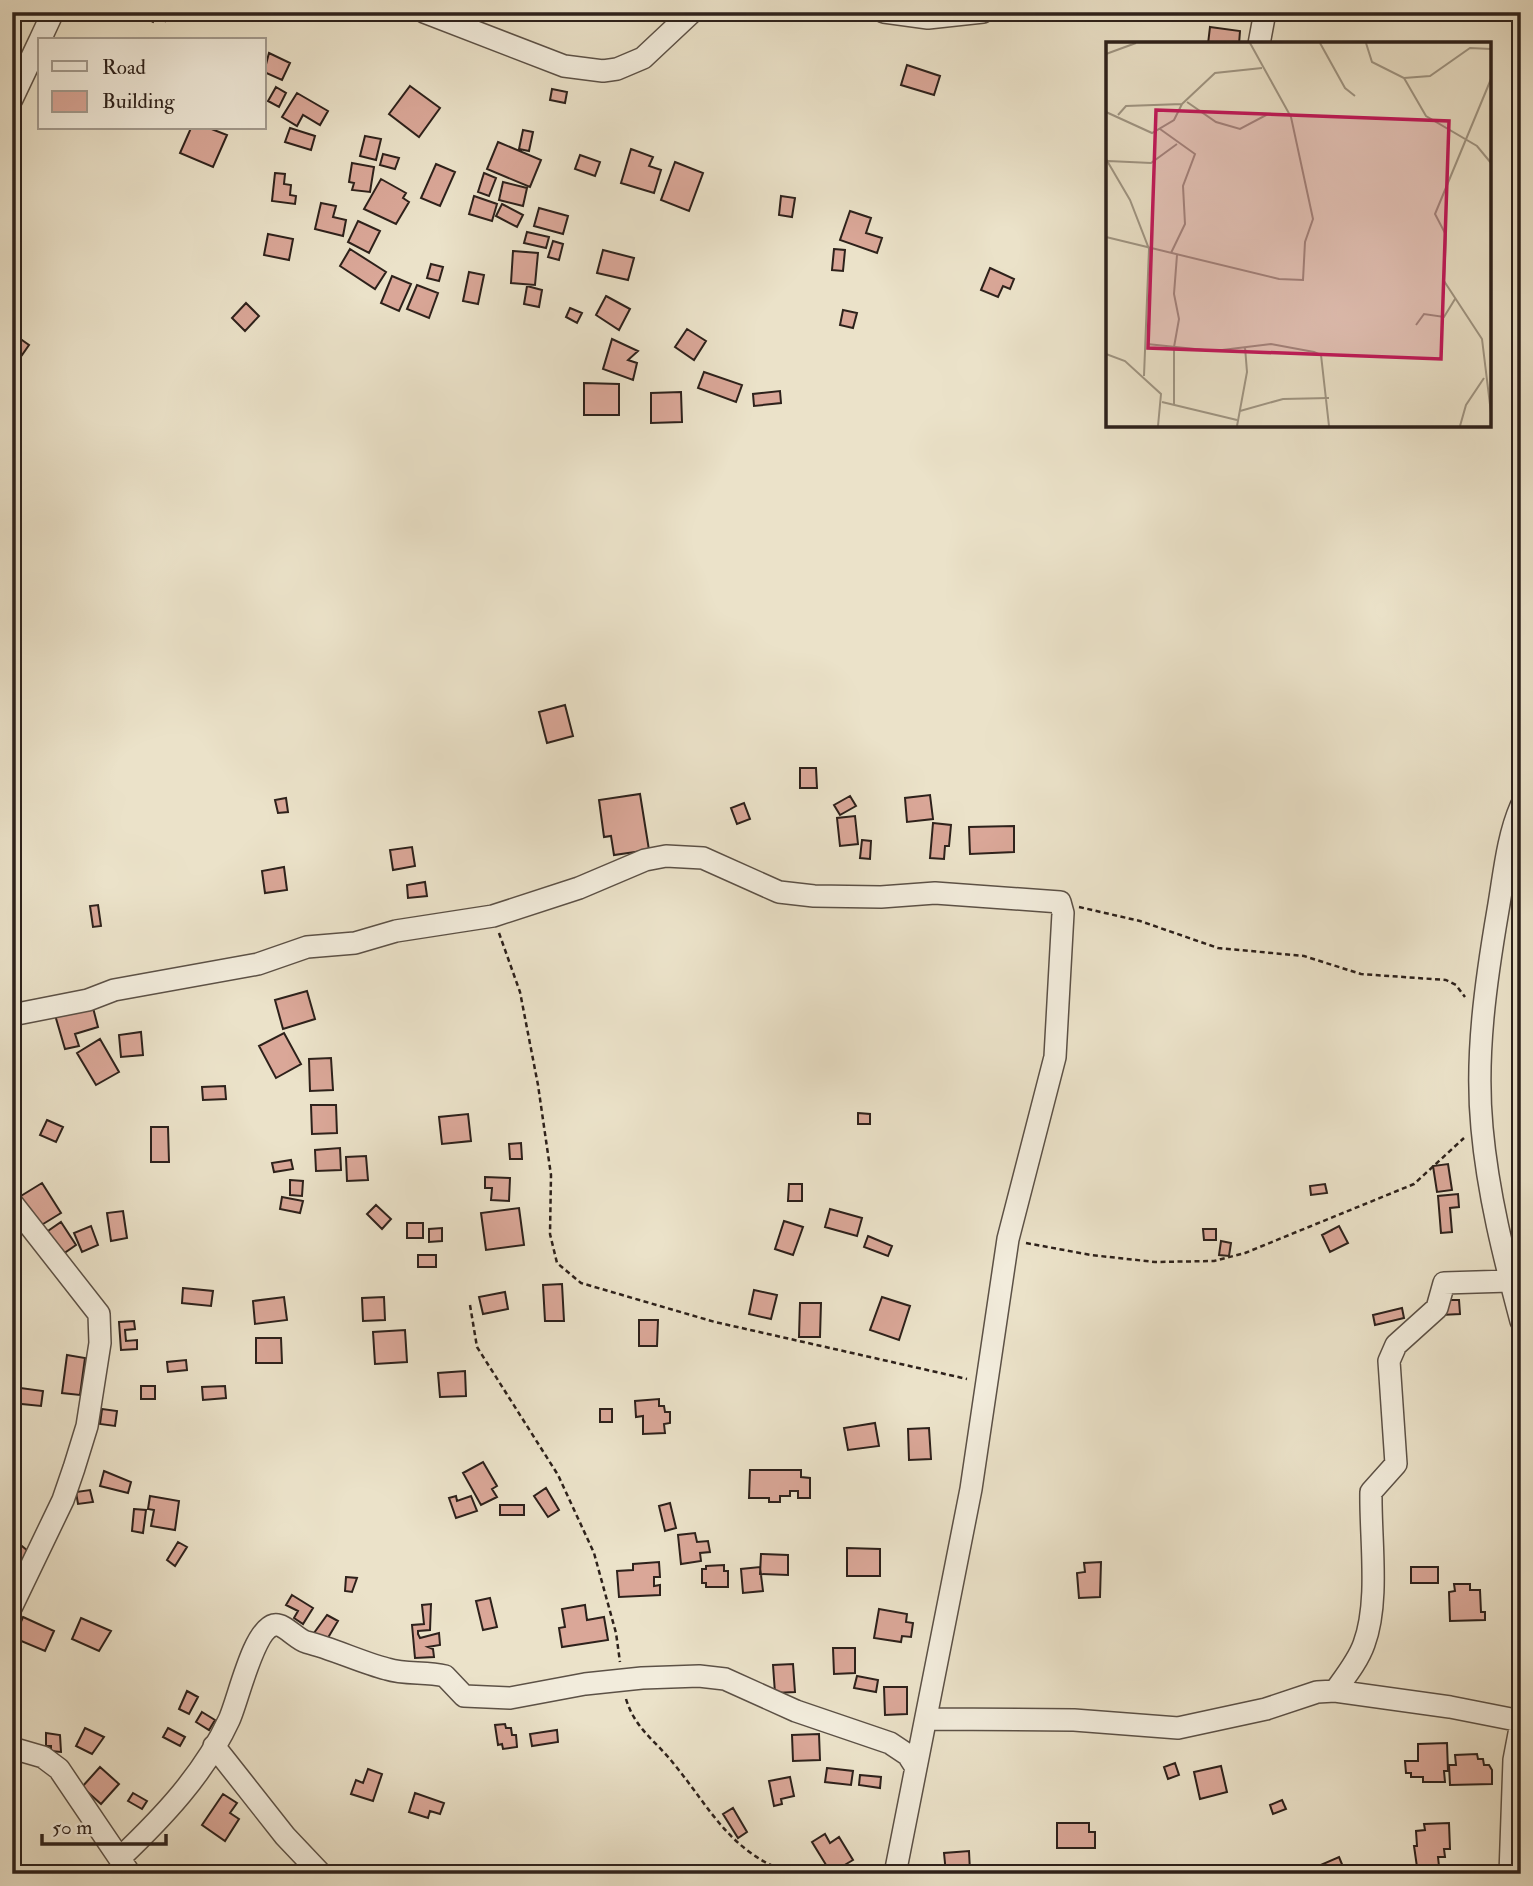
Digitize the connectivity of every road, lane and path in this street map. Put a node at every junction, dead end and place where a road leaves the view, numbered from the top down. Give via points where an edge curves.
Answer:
1 (53, 12) edge
2 (424, 12) edge
3 (692, 12) edge
4 (884, 12) edge
5 (984, 12) edge
6 (1265, 12) edge
7 (41, 38) edge
8 (1259, 42) edge
9 (38, 44) edge
10 (12, 99) edge
11 (1521, 806) edge
12 (1060, 902) junction
13 (493, 916) junction
14 (12, 1015) edge
15 (1484, 1026) junction
16 (1482, 1126) junction
17 (12, 1203) edge
18 (1009, 1240) junction
19 (1512, 1265) edge
20 (470, 1305) dead end
21 (1521, 1321) edge
22 (987, 1384) junction
23 (12, 1606) edge
24 (623, 1680) junction
25 (1335, 1691) junction
26 (927, 1719) junction
27 (1521, 1722) edge
28 (214, 1746) junction
29 (12, 1748) edge
30 (915, 1766) junction
31 (125, 1866) edge
32 (321, 1874) edge
33 (792, 1874) edge
34 (895, 1874) edge
35 (1510, 1874) edge

1 - 7 street
2 - 3 street via 564,66 603,71 643,58
4 - 5 street via 928,18
6 - 8 street
9 - 10 street
11 - 15 street via 1492,942
12 - 13 street via 935,893 839,897 779,892 722,864 686,855 645,860
12 - 15 path via 1140,921 1218,948 1304,956 1361,974 1446,981 1456,985
12 - 18 street via 1055,1057
13 - 14 street via 396,931 355,943 307,947 248,966 114,990 88,1000
13 - 22 path via 520,992 538,1084 551,1175 550,1234 557,1263 580,1283 702,1319
15 - 16 street
16 - 18 path via 1453,1145 1414,1184 1235,1256 1155,1262
16 - 19 street via 1492,1203
17 - 23 street via 99,1314 100,1343 87,1426 74,1468
18 - 22 street
19 - 21 street
19 - 25 street via 1444,1283 1434,1312 1391,1354 1396,1464 1370,1492 1367,1631 1364,1646
20 - 24 path via 477,1347 558,1475 593,1553 616,1633
22 - 26 street
24 - 28 street via 510,1698 464,1696 445,1676 385,1669 302,1641 282,1625 272,1625 258,1643 230,1720
24 - 30 street via 725,1679 796,1711 890,1744 908,1755
24 - 33 path via 629,1709 641,1731 672,1762 729,1837
25 - 26 street via 1178,1728 1074,1720
25 - 27 street
26 - 30 street
27 - 35 street via 1514,1759
28 - 31 street
28 - 32 street
29 - 31 street via 43,1757 59,1769
30 - 34 street

